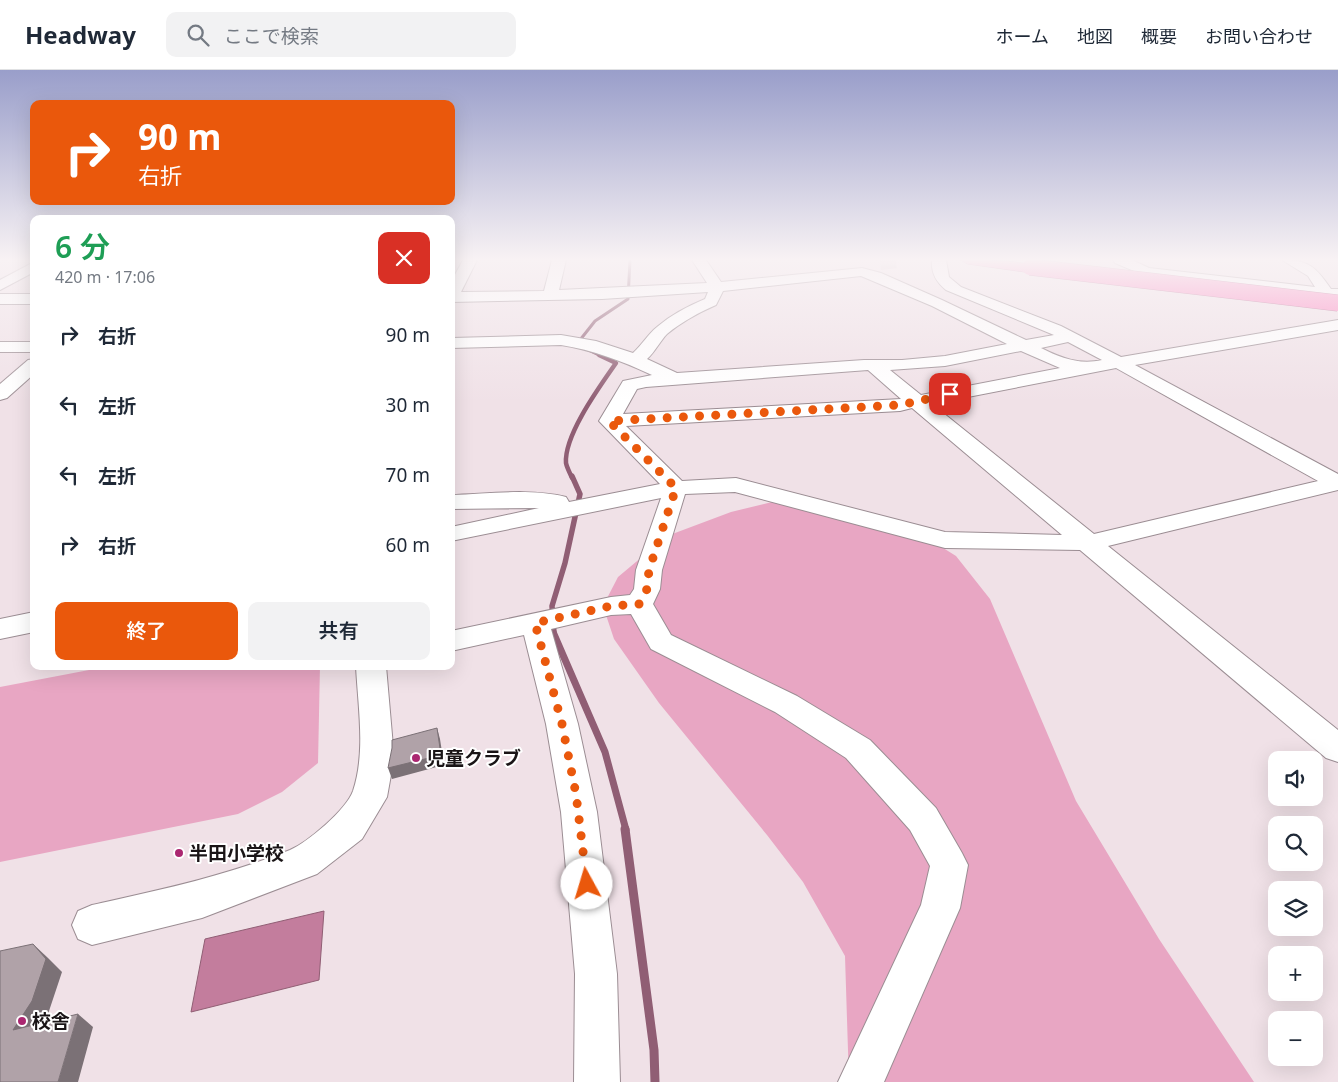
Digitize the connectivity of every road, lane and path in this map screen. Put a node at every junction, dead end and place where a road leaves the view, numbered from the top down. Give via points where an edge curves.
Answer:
1 (698, 307) edge
2 (945, 307) edge
3 (998, 307) edge
4 (1338, 324) edge
5 (1070, 337) junction
6 (455, 343) edge
7 (1021, 346) junction
8 (0, 347) edge
9 (30, 347) edge
10 (636, 360) junction
11 (1119, 363) junction
12 (872, 365) junction
13 (1096, 367) junction
14 (30, 368) edge
15 (672, 378) junction
16 (0, 394) edge
17 (917, 403) junction
18 (609, 421) junction
19 (1338, 483) edge
20 (676, 488) junction
21 (455, 502) edge
22 (590, 504) junction
23 (455, 533) edge
24 (1088, 543) junction
25 (639, 604) junction
26 (30, 623) edge
27 (535, 623) junction
28 (0, 629) edge
29 (455, 640) edge
30 (371, 670) edge
31 (1338, 749) edge
32 (92, 925) dead end
33 (597, 1082) edge
34 (861, 1082) edge

1 - 10 street via 661,331
2 - 7 street
3 - 5 street
4 - 11 street
5 - 7 street
5 - 11 street
6 - 10 street via 561,340
7 - 12 street via 945,361
7 - 13 street via 1067,365
8 - 9 street
10 - 15 street
11 - 13 street
11 - 19 street
12 - 15 street
12 - 17 street
13 - 17 street
14 - 16 street
15 - 18 street via 630,385
17 - 18 street
17 - 24 street
18 - 20 street
19 - 24 street
20 - 22 street
20 - 24 street via 736,485 945,540
20 - 25 street via 649,570 647,589
21 - 22 street via 520,500
22 - 23 street
24 - 31 street
25 - 27 street via 611,606
25 - 34 street via 661,642 786,704 858,748 923,819 949,865 940,908
26 - 28 street
27 - 29 street
27 - 33 street via 562,724 579,812 596,974
30 - 32 street via 377,758 369,797 349,828 304,862 202,899

